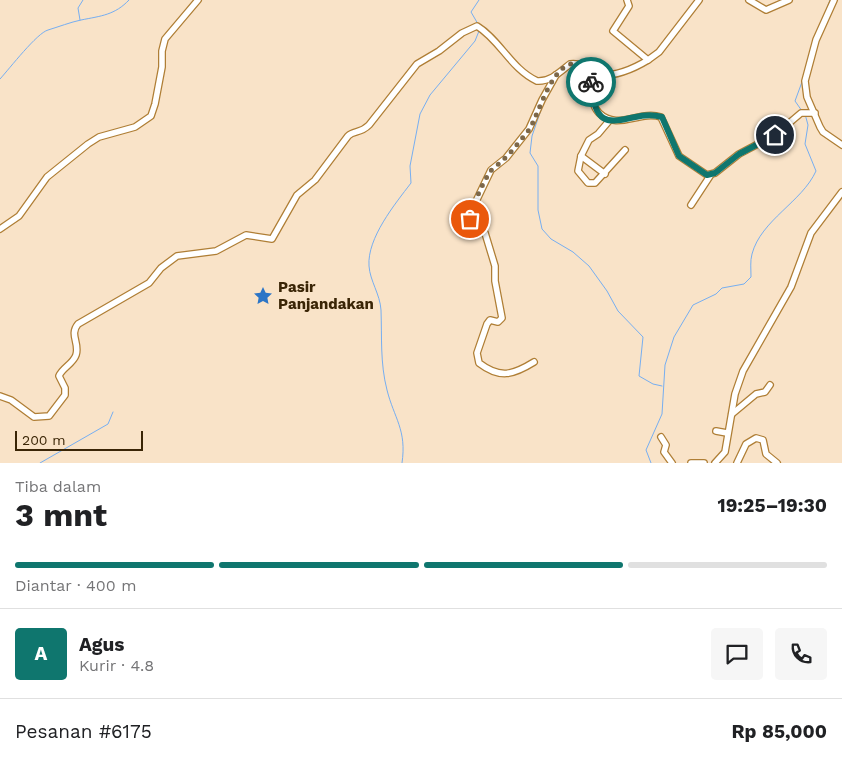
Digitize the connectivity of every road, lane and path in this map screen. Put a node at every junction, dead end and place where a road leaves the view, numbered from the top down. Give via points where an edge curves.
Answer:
1 (198, 0) edge
2 (627, 0) edge
3 (700, 0) edge
4 (749, 0) edge
5 (789, 0) edge
6 (834, 0) edge
7 (648, 60) junction
8 (556, 75) junction
9 (591, 75) junction
10 (814, 113) junction
11 (609, 121) junction
12 (842, 145) edge
13 (625, 150) dead end
14 (581, 156) junction
15 (605, 174) junction
16 (710, 176) junction
17 (842, 192) edge
18 (691, 205) dead end
19 (0, 229) edge
20 (534, 362) dead end
21 (770, 385) dead end
22 (0, 396) edge
23 (732, 414) junction
24 (716, 431) dead end
25 (728, 433) junction
26 (661, 437) dead end
27 (672, 463) edge
28 (691, 463) edge
29 (704, 463) edge
30 (715, 463) edge
31 (736, 463) edge
32 (777, 463) edge

1 - 19 street via 165,39 151,116 135,127 99,137 88,144 47,177 19,216
2 - 7 street via 629,6 613,31
3 - 7 street via 659,52
4 - 5 street via 766,10
6 - 10 street via 816,40 805,81
7 - 9 street via 610,76
8 - 9 street via 574,63 585,67
8 - 20 street via 530,128 506,158 491,170 469,216 485,233 495,266 502,318 498,322 490,320 487,324 477,353 479,363 496,373 515,374
8 - 22 street via 541,82 532,79 482,29 476,26 462,33 417,64 369,125 348,136 315,180 298,195 272,239 246,235 216,252 178,256 161,268 149,283 78,324 73,337 76,357 59,376 65,395 49,416 34,417
9 - 11 street via 592,103
10 - 12 street via 823,132
10 - 16 street via 804,113
11 - 14 street via 589,140
11 - 16 street via 650,115 662,117 679,156 696,170
13 - 15 street
14 - 15 street
14 - 15 street via 578,171 588,182 595,182
16 - 18 street
17 - 23 street via 811,233 791,287 743,371
21 - 23 street via 765,392 756,394
23 - 25 street
24 - 25 street
25 - 30 street via 725,452
26 - 27 street via 666,445 664,452
28 - 29 street
31 - 32 street via 746,444 756,438 763,440 766,454

